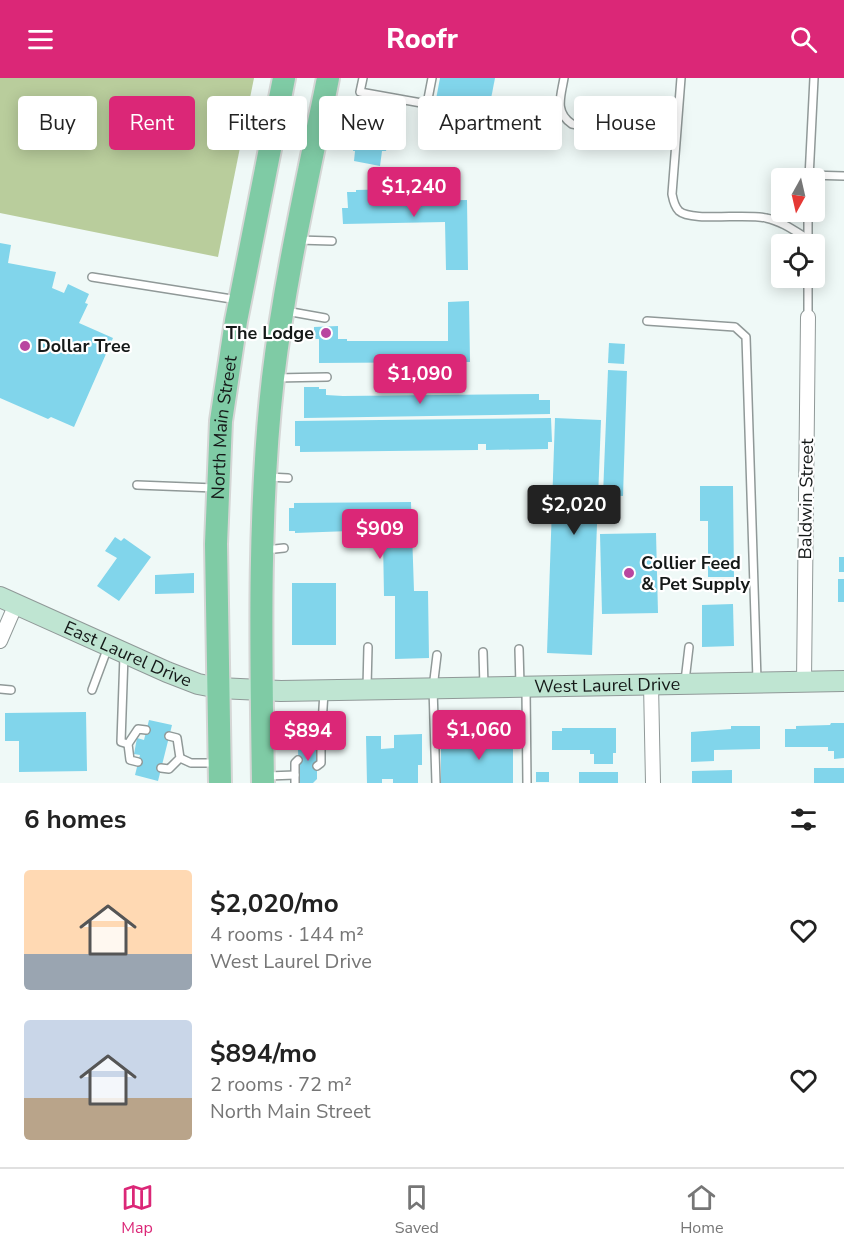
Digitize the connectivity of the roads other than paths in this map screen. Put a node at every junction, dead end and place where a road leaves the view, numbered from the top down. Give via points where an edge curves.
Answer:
1 (284, 78) edge
2 (328, 78) edge
3 (363, 78) edge
4 (432, 78) edge
5 (564, 78) edge
6 (681, 78) edge
7 (814, 78) edge
8 (677, 122) edge
9 (574, 124) edge
10 (675, 150) edge
11 (809, 168) edge
12 (844, 176) edge
13 (825, 177) edge
14 (797, 234) edge
15 (295, 240) junction
16 (332, 241) dead end
17 (92, 277) dead end
18 (808, 288) edge
19 (240, 300) junction
20 (282, 311) junction
21 (808, 316) joint
22 (325, 318) dead end
23 (647, 321) dead end
24 (327, 376) dead end
25 (273, 378) junction
26 (137, 485) dead end
27 (218, 488) junction
28 (8, 600) edge
29 (0, 641) edge
30 (368, 647) dead end
31 (689, 647) dead end
32 (116, 649) junction
33 (519, 649) dead end
34 (483, 652) dead end
35 (437, 655) dead end
36 (844, 681) edge
37 (804, 682) junction
38 (757, 683) junction
39 (651, 684) junction
40 (685, 684) junction
41 (484, 687) junction
42 (523, 687) junction
43 (219, 688) junction
44 (434, 688) junction
45 (0, 689) edge
46 (368, 689) junction
47 (11, 690) dead end
48 (92, 690) dead end
49 (262, 690) junction
50 (324, 690) junction
51 (146, 730) dead end
52 (169, 736) dead end
53 (128, 744) junction
54 (180, 758) junction
55 (298, 760) dead end
56 (138, 762) dead end
57 (317, 766) dead end
58 (161, 768) dead end
59 (220, 773) edge
60 (263, 779) edge
61 (296, 781) edge
62 (436, 783) edge
63 (527, 783) edge
64 (653, 783) edge

1 - 19 main road, North Main Street
2 - 15 main road
3 - 4 lane via 360,92 427,104
5 - 9 lane via 560,111
6 - 8 lane
7 - 11 lane
10 - 14 lane via 672,194 678,210 696,215 768,218
12 - 13 lane
15 - 16 lane
15 - 20 main road
17 - 19 lane
18 - 21 lane
19 - 27 main road, North Main Street via 226,382
20 - 22 lane
20 - 25 main road
21 - 37 street, Baldwin Street
23 - 38 lane via 735,327 746,337
24 - 25 lane
25 - 49 main road via 277,478
26 - 27 lane
27 - 43 main road, North Main Street
28 - 29 street
28 - 32 main road, East Laurel Drive
30 - 46 lane
31 - 40 lane
32 - 43 main road, East Laurel Drive via 191,682
32 - 48 lane
32 - 53 lane via 121,742
33 - 42 lane
34 - 41 lane
35 - 44 lane
36 - 37 main road, West Laurel Drive
37 - 38 main road, West Laurel Drive
38 - 40 main road, West Laurel Drive
39 - 40 main road, West Laurel Drive
39 - 42 main road, West Laurel Drive
39 - 64 street
41 - 42 main road, West Laurel Drive
41 - 44 main road, West Laurel Drive
42 - 63 lane
43 - 49 main road, East Laurel Drive
43 - 59 main road, North Main Street
44 - 46 main road, West Laurel Drive
44 - 62 lane
45 - 47 lane
46 - 50 main road, West Laurel Drive
49 - 50 main road, West Laurel Drive
49 - 60 main road
50 - 57 lane via 321,763
51 - 53 lane via 138,729
52 - 54 lane via 177,738
53 - 56 lane via 130,760
54 - 58 lane via 169,769
54 - 59 lane
55 - 61 lane
60 - 61 lane

